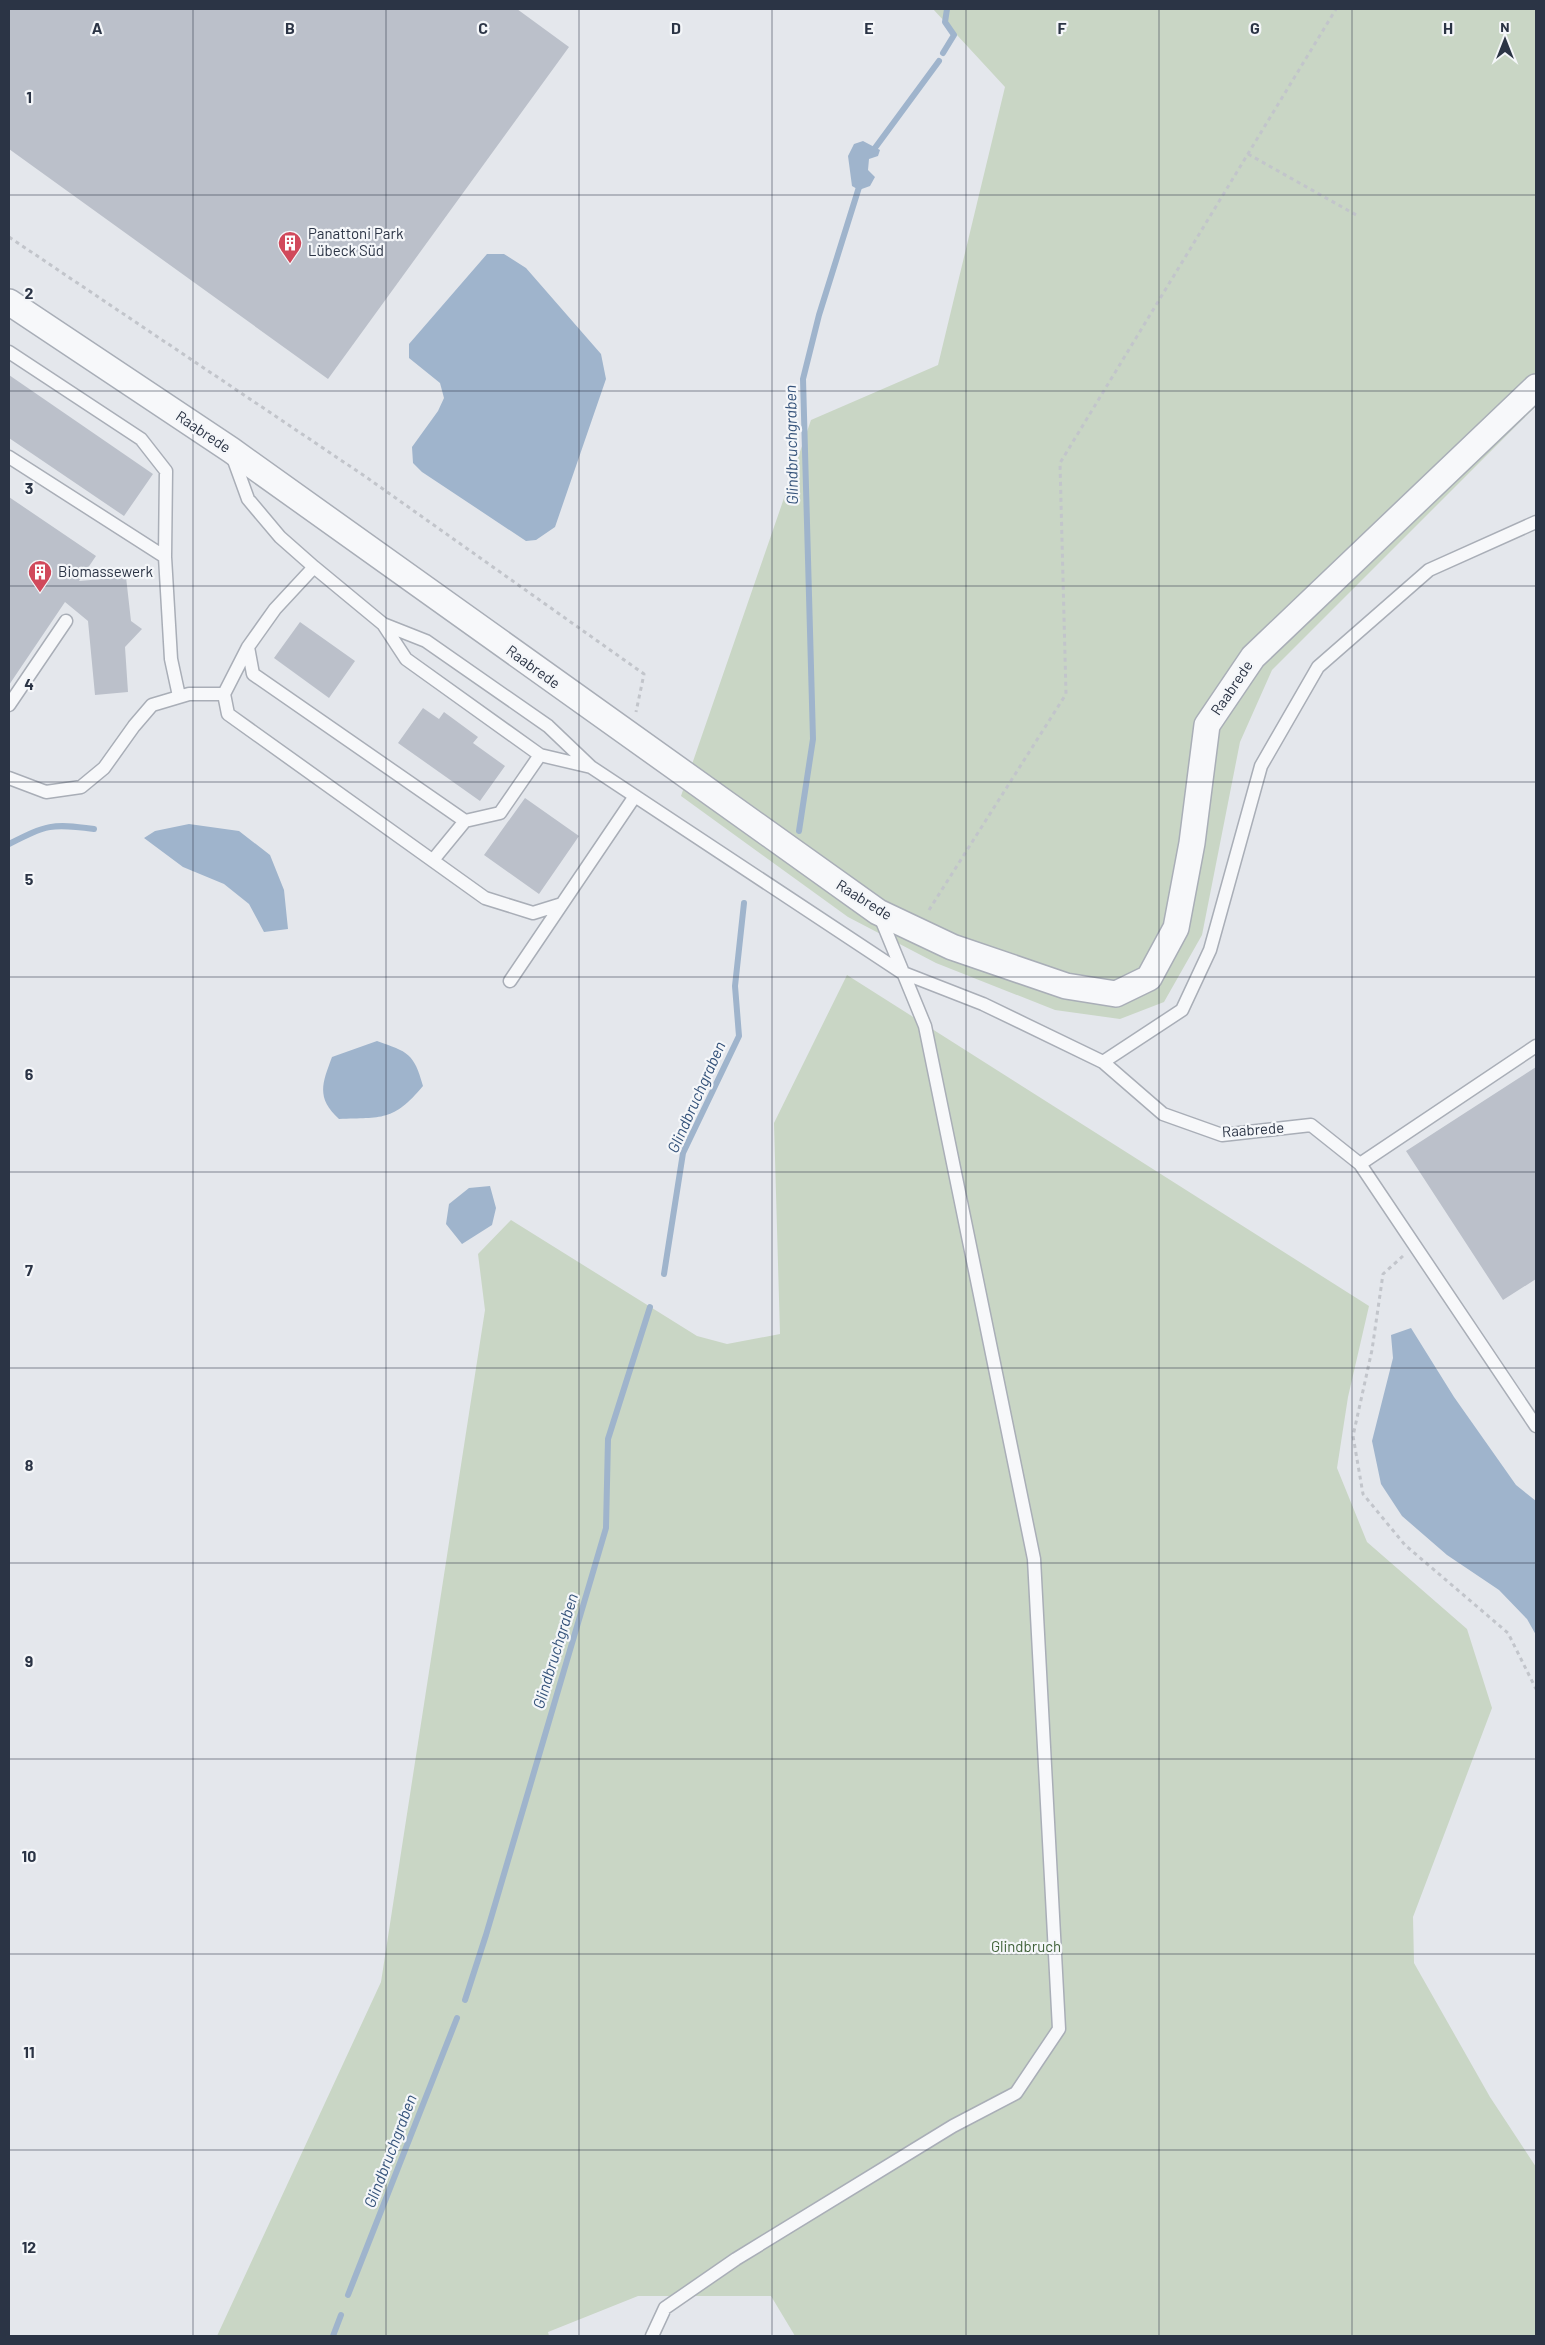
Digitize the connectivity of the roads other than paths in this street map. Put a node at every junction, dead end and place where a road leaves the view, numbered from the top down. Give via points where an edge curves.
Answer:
1 (9, 302) edge
2 (9, 352) edge
3 (1536, 387) edge
4 (231, 450) junction
5 (9, 457) edge
6 (1536, 522) edge
7 (165, 557) junction
8 (314, 567) junction
9 (66, 621) dead end
10 (383, 624) junction
11 (248, 648) junction
12 (224, 694) junction
13 (179, 696) junction
14 (9, 705) edge
15 (540, 755) junction
16 (591, 767) junction
17 (9, 778) edge
18 (635, 796) junction
19 (466, 821) junction
20 (433, 860) junction
21 (562, 904) junction
22 (878, 912) junction
23 (901, 972) junction
24 (510, 981) dead end
25 (1536, 1046) edge
26 (1104, 1062) junction
27 (1360, 1164) junction
28 (1536, 1426) edge
29 (652, 2336) edge

1 - 4 street, Raabrede
2 - 7 lane via 141,439 166,471
3 - 22 street, Raabrede via 1253,657 1207,725 1192,843 1176,928 1149,978 1116,994 1066,986 952,946
4 - 8 lane via 248,499 280,537
4 - 22 street, Raabrede
5 - 7 lane
6 - 26 lane via 1429,570 1318,667 1261,766 1210,950 1182,1010
7 - 13 lane via 171,660
8 - 10 lane
8 - 11 lane via 275,609
9 - 14 lane
10 - 15 lane via 406,660
10 - 16 lane via 426,641 441,651 548,726
11 - 12 lane
11 - 19 lane via 254,674
12 - 13 lane
12 - 20 lane via 228,714
13 - 17 lane via 152,705 104,768 81,787 46,792
15 - 16 lane
15 - 19 lane via 500,813
16 - 18 lane, Raabrede
18 - 21 lane
18 - 23 lane, Raabrede
19 - 20 lane
20 - 21 lane via 485,898 533,913
21 - 24 lane
22 - 23 lane
23 - 26 lane, Raabrede via 984,1004
23 - 29 lane via 925,1026 1034,1559 1059,2029 1016,2093 953,2126 736,2258 665,2308
25 - 27 lane
26 - 27 lane, Raabrede via 1163,1114 1222,1136 1311,1125
27 - 28 lane, Raabrede

